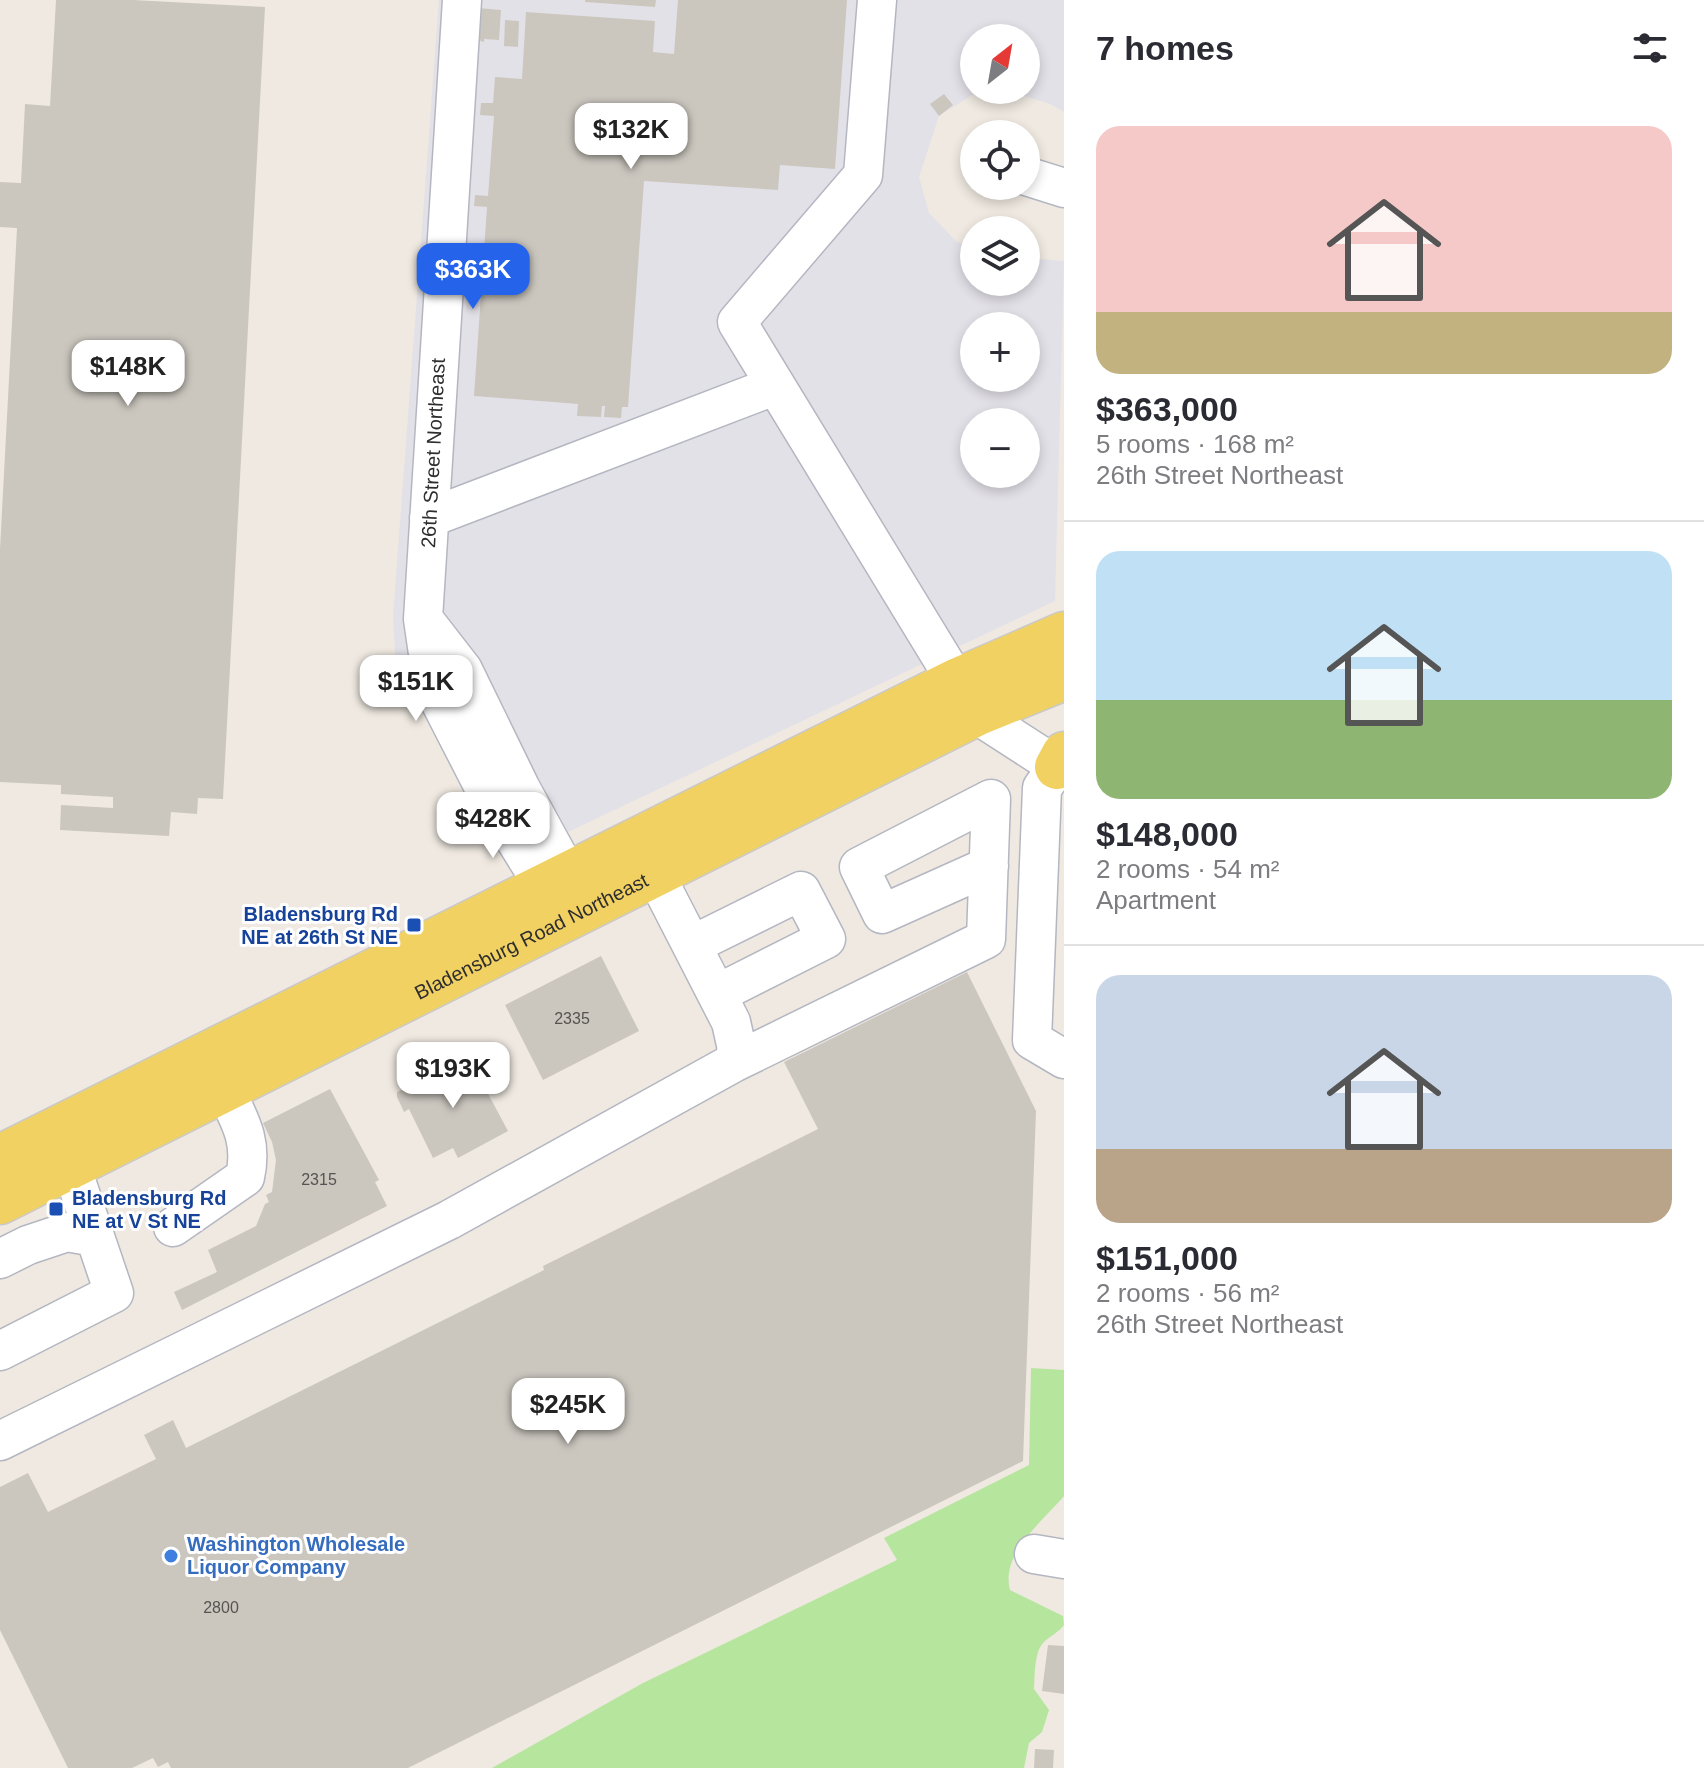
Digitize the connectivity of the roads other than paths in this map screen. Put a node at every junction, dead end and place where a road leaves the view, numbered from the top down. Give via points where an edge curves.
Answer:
1 (462, 0) edge
2 (877, 0) edge
3 (1040, 180) edge
4 (1064, 188) edge
5 (774, 386) junction
6 (429, 518) junction
7 (1064, 634) edge
8 (1064, 678) edge
9 (966, 697) junction
10 (1062, 764) edge
11 (989, 866) dead end
12 (656, 876) junction
13 (567, 898) junction
14 (692, 945) junction
15 (717, 994) junction
16 (1064, 1059) edge
17 (733, 1063) junction
18 (216, 1072) junction
19 (0, 1157) edge
20 (71, 1166) junction
21 (0, 1202) edge
22 (173, 1227) dead end
23 (95, 1237) junction
24 (0, 1259) edge
25 (0, 1351) edge
26 (0, 1441) edge

1 - 6 street, 26th Street Northeast
2 - 5 street via 863,175 737,322
3 - 4 street
5 - 6 street
5 - 9 street
6 - 13 street, 26th Street Northeast via 423,619 463,670
7 - 9 main road, Bladensburg Road Northeast
8 - 9 main road, Bladensburg Road Northeast
9 - 10 street
9 - 12 main road, Bladensburg Road Northeast
9 - 13 main road, Bladensburg Road Northeast
10 - 16 street via 1042,788 1032,1040
11 - 17 street via 986,939
12 - 13 main road, Bladensburg Road Northeast
12 - 14 street
13 - 18 main road, Bladensburg Road Northeast
14 - 15 street
14 - 15 street via 801,891 814,915 826,939
15 - 17 street via 731,1022 737,1049
17 - 26 street via 449,1220
18 - 19 main road, Bladensburg Road Northeast
18 - 20 main road, Bladensburg Road Northeast
18 - 22 street via 244,1129 249,1158 245,1177
20 - 21 main road, Bladensburg Road Northeast
20 - 23 street
23 - 24 street via 67,1232
23 - 25 street via 114,1293

